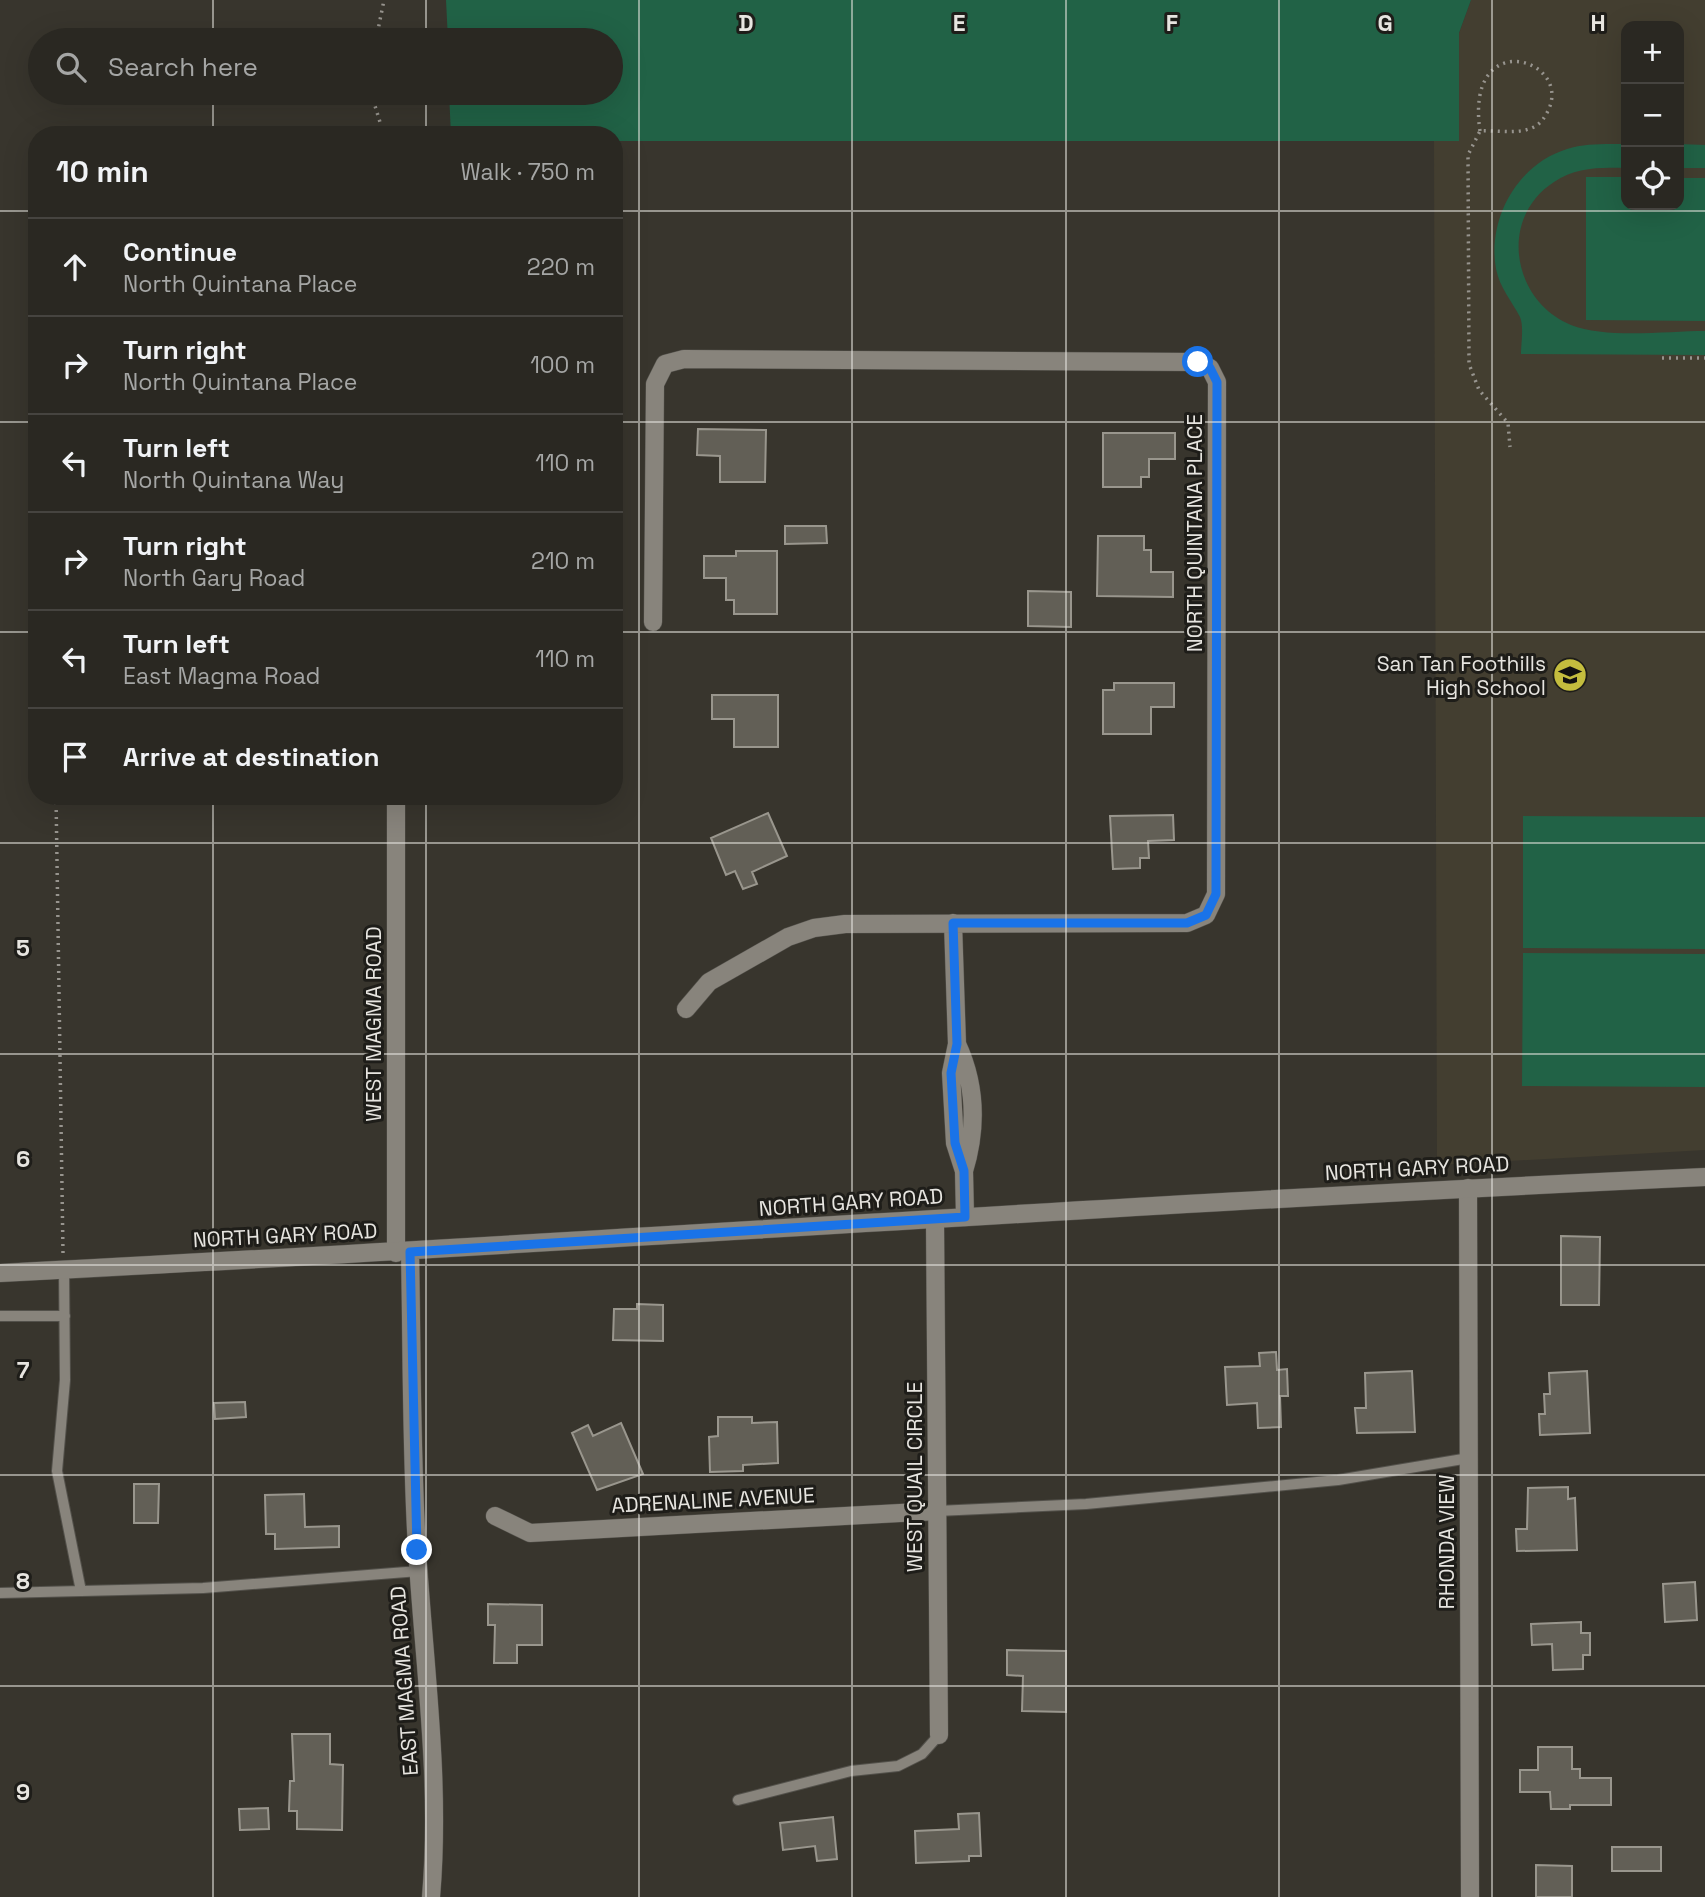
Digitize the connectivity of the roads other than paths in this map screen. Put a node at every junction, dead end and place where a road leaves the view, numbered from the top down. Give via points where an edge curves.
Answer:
1 (653, 622) dead end
2 (396, 805) edge
3 (953, 923) junction
4 (686, 1009) dead end
5 (1705, 1177) edge
6 (1468, 1188) junction
7 (965, 1217) junction
8 (935, 1220) junction
9 (403, 1252) junction
10 (64, 1269) junction
11 (0, 1273) edge
12 (0, 1316) edge
13 (65, 1317) junction
14 (1469, 1458) junction
15 (937, 1511) junction
16 (495, 1516) dead end
17 (419, 1571) junction
18 (81, 1591) junction
19 (0, 1593) edge
20 (939, 1735) joint
21 (738, 1800) dead end
22 (430, 1897) edge
23 (1470, 1897) edge

1 - 3 street, NORTH QUINTANA PLACE via 654,384 665,364 684,359 1184,361 1210,368 1217,382 1216,894 1206,915 1187,923
2 - 9 street, WEST MAGMA ROAD
3 - 4 street, NORTH QUINTANA PLACE via 814,928 788,937 709,982
3 - 7 street via 957,1044 951,1073
5 - 6 street, NORTH GARY ROAD
6 - 7 street, NORTH GARY ROAD
6 - 14 street, RHONDA VIEW
7 - 8 street, NORTH GARY ROAD
8 - 9 street, NORTH GARY ROAD
8 - 15 street, WEST QUAIL CIRCLE
9 - 10 street, NORTH GARY ROAD
9 - 17 street, EAST MAGMA ROAD
10 - 11 street, NORTH GARY ROAD
10 - 13 lane
12 - 13 lane
13 - 18 lane via 57,1471
14 - 15 lane via 1326,1481 1086,1504
14 - 23 street, RHONDA VIEW
15 - 16 street, ADRENALINE AVENUE via 530,1533
15 - 20 street, WEST QUAIL CIRCLE
17 - 18 lane via 203,1588
17 - 22 street, EAST MAGMA ROAD via 432,1717
18 - 19 lane
20 - 21 lane via 922,1754 898,1766 851,1771

